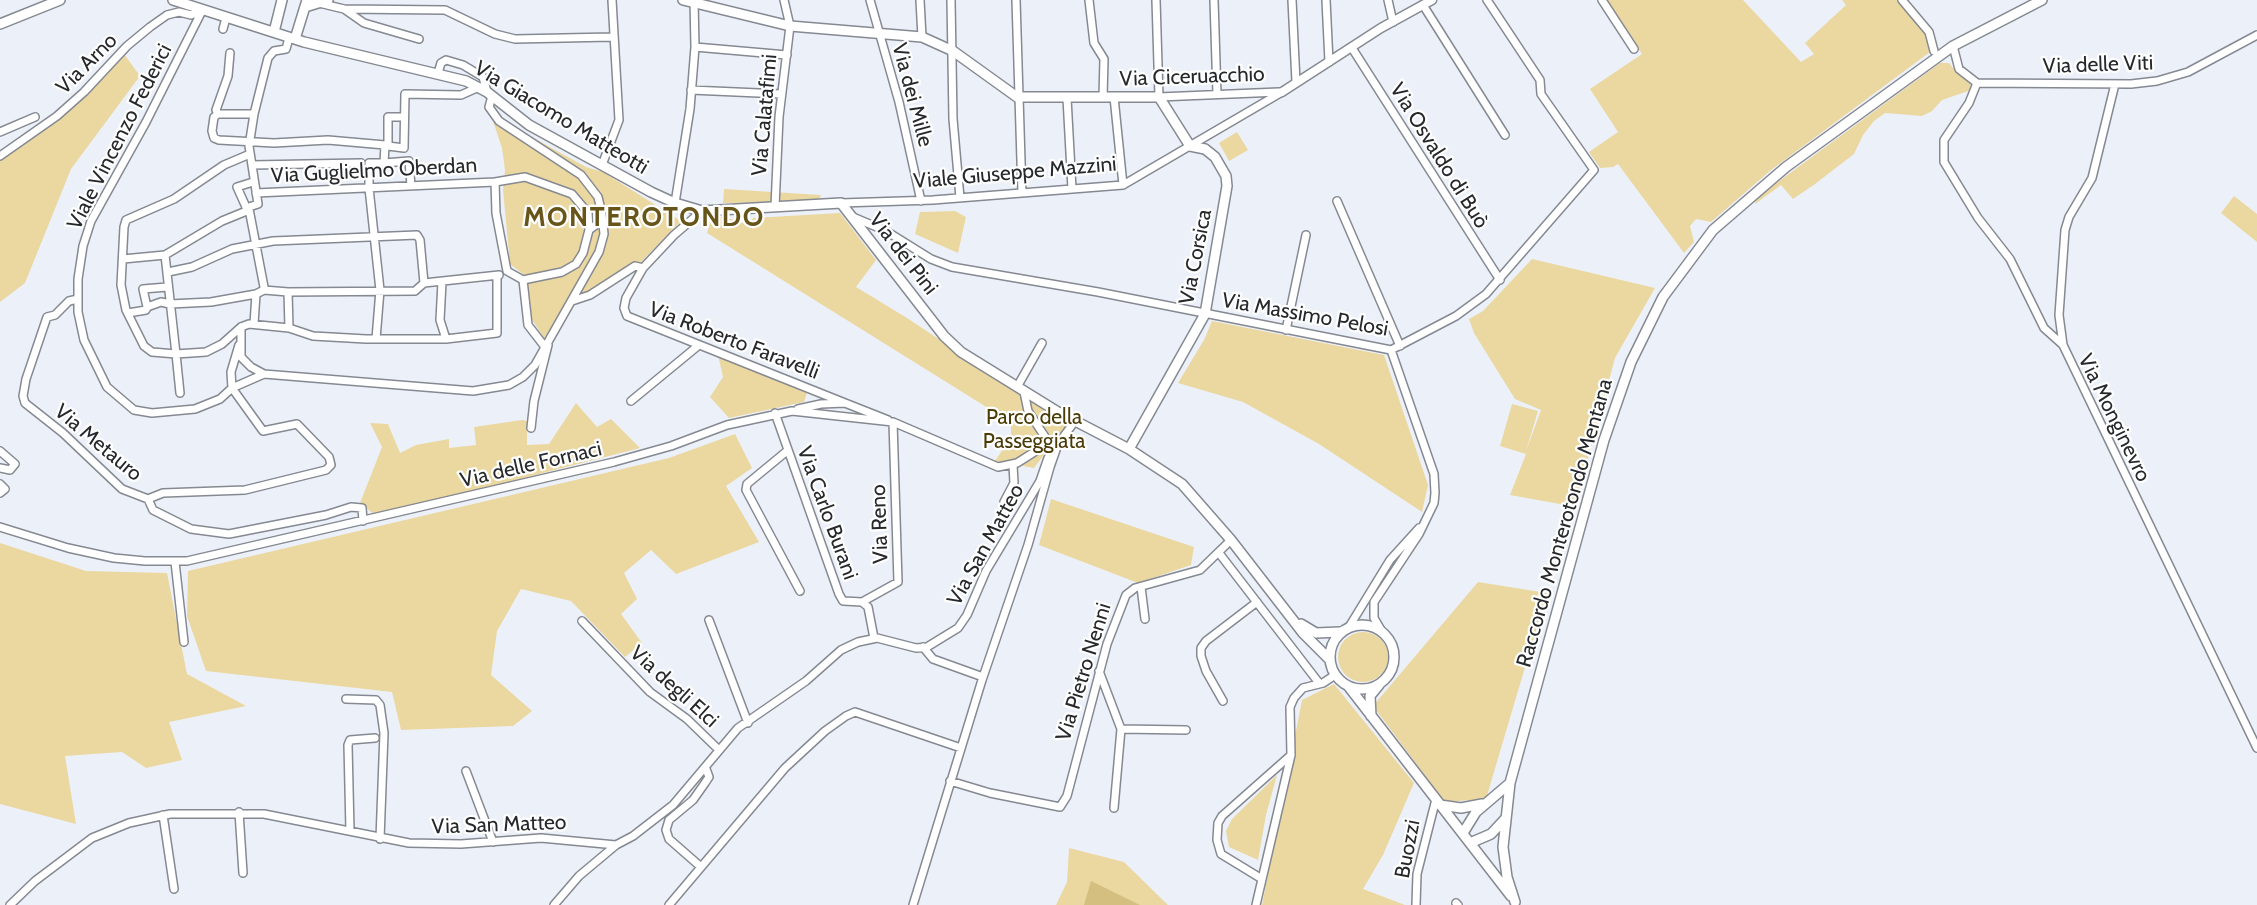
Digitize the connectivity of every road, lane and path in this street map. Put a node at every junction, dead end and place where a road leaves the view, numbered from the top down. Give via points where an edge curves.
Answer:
1 (60, 0) edge
2 (173, 0) edge
3 (282, 0) edge
4 (612, 0) edge
5 (683, 0) edge
6 (784, 0) edge
7 (870, 0) edge
8 (920, 0) edge
9 (951, 0) edge
10 (1016, 0) edge
11 (1089, 0) edge
12 (1156, 0) edge
13 (1214, 0) edge
14 (1293, 0) edge
15 (1326, 0) edge
16 (1388, 0) edge
17 (1432, 0) edge
18 (1487, 0) edge
19 (1602, 0) edge
20 (1902, 0) edge
21 (2042, 0) edge
22 (324, 1) edge
23 (694, 1) edge
24 (306, 3) edge
25 (1423, 5) junction
26 (197, 6) edge
27 (344, 9) junction
28 (226, 18) junction
29 (1393, 22) junction
30 (0, 24) edge
31 (790, 26) junction
32 (223, 29) dead end
33 (274, 32) junction
34 (879, 33) junction
35 (2257, 35) edge
36 (612, 37) junction
37 (922, 37) junction
38 (292, 39) junction
39 (419, 39) dead end
40 (1953, 46) junction
41 (695, 47) junction
42 (1352, 48) junction
43 (1634, 49) dead end
44 (953, 51) junction
45 (1934, 51) dead end
46 (230, 53) dead end
47 (787, 55) junction
48 (1329, 62) junction
49 (438, 74) junction
50 (1296, 82) junction
51 (1977, 83) junction
52 (2115, 84) junction
53 (691, 90) junction
54 (486, 92) junction
55 (1282, 92) junction
56 (782, 94) junction
57 (1217, 94) junction
58 (1017, 97) junction
59 (1103, 97) junction
60 (1114, 97) junction
61 (1159, 97) junction
62 (1066, 98) junction
63 (218, 114) junction
64 (254, 114) junction
65 (35, 117) dead end
66 (404, 117) junction
67 (0, 132) edge
68 (1505, 135) dead end
69 (249, 142) junction
70 (1190, 146) junction
71 (250, 154) junction
72 (0, 156) edge
73 (366, 163) junction
74 (384, 163) junction
75 (252, 165) junction
76 (602, 165) junction
77 (254, 182) junction
78 (495, 182) junction
79 (1123, 185) junction
80 (411, 186) junction
81 (369, 188) junction
82 (1072, 189) junction
83 (255, 193) junction
84 (1022, 193) junction
85 (960, 198) junction
86 (921, 201) junction
87 (1337, 201) dead end
88 (675, 203) junction
89 (841, 203) junction
90 (775, 207) junction
91 (249, 208) junction
92 (702, 211) junction
93 (852, 217) junction
94 (603, 220) junction
95 (589, 230) junction
96 (1306, 235) dead end
97 (375, 239) junction
98 (258, 245) junction
99 (165, 255) junction
100 (123, 259) junction
101 (643, 268) junction
102 (168, 273) junction
103 (523, 280) junction
104 (1500, 280) junction
105 (442, 282) junction
106 (424, 283) junction
107 (167, 287) junction
108 (264, 288) junction
109 (380, 290) junction
110 (288, 292) junction
111 (255, 294) junction
112 (78, 299) junction
113 (572, 301) junction
114 (170, 304) junction
115 (147, 307) junction
116 (128, 313) junction
117 (1205, 314) junction
118 (254, 324) junction
119 (241, 327) junction
120 (289, 328) junction
121 (1286, 330) junction
122 (376, 339) junction
123 (446, 339) junction
124 (1042, 343) dead end
125 (239, 345) junction
126 (546, 345) junction
127 (699, 345) junction
128 (2063, 345) junction
129 (1400, 346) junction
130 (1391, 350) junction
131 (176, 358) junction
132 (264, 374) junction
133 (232, 388) junction
134 (1020, 389) junction
135 (815, 390) junction
136 (180, 393) dead end
137 (631, 401) dead end
138 (845, 403) junction
139 (809, 406) junction
140 (792, 411) junction
141 (775, 413) junction
142 (1075, 421) junction
143 (893, 422) junction
144 (531, 428) dead end
145 (1055, 445) junction
146 (1039, 449) junction
147 (1129, 449) junction
148 (787, 451) junction
149 (0, 452) edge
150 (1050, 459) junction
151 (1013, 465) junction
152 (0, 468) edge
153 (0, 484) edge
154 (0, 493) edge
155 (148, 499) junction
156 (1004, 502) dead end
157 (1426, 519) junction
158 (363, 521) junction
159 (0, 527) edge
160 (1231, 540) junction
161 (1219, 553) junction
162 (175, 562) junction
163 (1141, 587) junction
164 (800, 591) dead end
165 (862, 602) junction
166 (1257, 602) junction
167 (1281, 606) junction
168 (1145, 619) dead end
169 (709, 620) dead end
170 (582, 621) dead end
171 (1344, 630) junction
172 (1381, 630) junction
173 (874, 638) junction
174 (184, 642) dead end
175 (923, 647) junction
176 (1329, 659) junction
177 (1099, 671) junction
178 (1335, 675) junction
179 (982, 678) junction
180 (1319, 682) junction
181 (1381, 683) junction
182 (1349, 687) junction
183 (346, 699) dead end
184 (1223, 701) dead end
185 (1371, 718) junction
186 (748, 723) junction
187 (1121, 729) junction
188 (1186, 730) dead end
189 (375, 738) dead end
190 (961, 748) junction
191 (2257, 748) edge
192 (719, 750) junction
193 (1291, 754) junction
194 (706, 769) junction
195 (466, 771) dead end
196 (950, 781) junction
197 (1510, 783) junction
198 (1438, 802) junction
199 (1484, 803) junction
200 (1114, 808) dead end
201 (238, 812) junction
202 (163, 815) junction
203 (1507, 817) junction
204 (350, 831) junction
205 (1463, 833) junction
206 (380, 838) junction
207 (493, 842) junction
208 (1470, 843) junction
209 (616, 844) junction
210 (701, 867) junction
211 (243, 873) dead end
212 (1262, 879) junction
213 (174, 889) dead end
214 (1516, 904) edge
215 (10, 905) edge
216 (554, 905) edge
217 (669, 905) edge
218 (913, 905) edge
219 (1256, 905) edge
220 (1416, 905) edge

1 - 30 main road
2 - 26 main road, Via Giacomo Matteotti
3 - 33 main road
4 - 36 street
5 - 23 main road
6 - 31 street, Via Calatafimi
7 - 34 street, Via dei Mille
8 - 37 street
9 - 44 street
10 - 58 street
11 - 59 street, Via Ciceruacchio via 1094,43 1104,59
12 - 61 street
13 - 57 street
14 - 50 street
15 - 48 street
16 - 29 street
17 - 25 street, Viale Giuseppe Mazzini
18 - 104 street, Via Massimo Pelosi via 1540,80 1541,94 1594,170
19 - 43 street
20 - 45 street via 1929,32
21 - 40 main road, Raccordo Monterotondo Mentana
22 - 24 main road
22 - 27 street
23 - 31 main road
23 - 41 street
24 - 38 main road
25 - 29 street, Viale Giuseppe Mazzini
25 - 68 street
26 - 28 main road, Via Giacomo Matteotti
26 - 72 street, Via Arno via 191,15 167,15 150,27 57,116
26 - 112 street, Viale Vincenzo Federici via 146,123 91,221 83,246
27 - 36 street via 451,12 495,34 515,39
27 - 39 street via 364,23
28 - 32 street
28 - 33 main road, Via Giacomo Matteotti
29 - 42 street, Viale Giuseppe Mazzini
31 - 34 main road
31 - 47 street, Via Calatafimi
33 - 38 main road, Via Giacomo Matteotti
34 - 37 main road
34 - 86 street, Via dei Mille
35 - 52 street, Via delle Viti via 2170,78
36 - 76 street via 619,123
37 - 44 main road
38 - 49 main road, Via Giacomo Matteotti
38 - 64 street via 286,49 274,51 268,58
40 - 51 street via 1959,69
40 - 197 main road, Raccordo Monterotondo Mentana via 1747,199 1708,235 1669,287 1634,356 1604,440
41 - 47 street
41 - 53 street
42 - 48 street, Viale Giuseppe Mazzini
42 - 104 street, Via Osvaldo di Buò
44 - 58 main road
44 - 85 street via 953,119
46 - 63 street
47 - 56 street, Via Calatafimi
48 - 50 street, Viale Giuseppe Mazzini
49 - 54 main road, Via Giacomo Matteotti via 462,79
49 - 54 street via 446,60 464,65 483,76
50 - 55 street, Viale Giuseppe Mazzini
51 - 52 street, Via delle Viti
51 - 128 street via 1944,140 1944,162 1978,218 2010,259 2044,328
52 - 128 street, Via Monginevro via 2092,178 2065,230 2060,311
53 - 56 street
53 - 88 street
54 - 66 street via 405,94
54 - 76 main road, Via Giacomo Matteotti via 524,122
54 - 94 street via 489,107 499,122 581,175 598,197
55 - 57 street, Via Ciceruacchio
55 - 70 street, Viale Giuseppe Mazzini
56 - 90 street, Via Calatafimi
57 - 61 street, Via Ciceruacchio
58 - 62 main road, Via Ciceruacchio
58 - 84 street
59 - 60 main road, Via Ciceruacchio
59 - 62 main road, Via Ciceruacchio
60 - 61 main road, Via Ciceruacchio
60 - 79 street
61 - 70 main road
62 - 82 street
63 - 64 street
63 - 69 street via 212,125 214,138
64 - 69 street
65 - 67 street
66 - 66 street via 388,117 387,146 404,148
69 - 71 street
69 - 74 street via 328,140 385,145
70 - 79 street, Viale Giuseppe Mazzini
70 - 117 main road, Via Corsica via 1211,153 1227,183
71 - 75 street
71 - 100 street via 224,165 174,199 126,220
73 - 74 street
73 - 75 street
73 - 81 street
74 - 80 street via 409,161
75 - 77 street
76 - 88 main road, Via Giacomo Matteotti
77 - 83 street
77 - 91 street via 237,187
78 - 80 street, Via Guglielmo Oberdan
78 - 95 street via 525,177 572,195 588,213
78 - 103 street via 496,213 507,271
79 - 82 street, Viale Giuseppe Mazzini
80 - 81 street, Via Guglielmo Oberdan
81 - 83 street, Via Guglielmo Oberdan
81 - 97 street
82 - 84 street, Viale Giuseppe Mazzini
83 - 91 street via 258,204
84 - 85 street, Viale Giuseppe Mazzini
85 - 86 street, Viale Giuseppe Mazzini
86 - 89 street, Viale Giuseppe Mazzini
87 - 129 street
88 - 92 main road, Via Giacomo Matteotti
89 - 90 main road, Via Giacomo Matteotti
89 - 93 main road, Via dei Pini
90 - 92 main road, Via Giacomo Matteotti
91 - 98 street via 254,243
91 - 99 street
92 - 101 street
93 - 117 street, Via Massimo Pelosi via 952,267
93 - 134 main road, Via dei Pini via 937,327 969,359
94 - 95 street
94 - 113 street via 599,252
95 - 103 street via 584,253 576,264 562,273
96 - 121 street
97 - 98 street via 302,239
97 - 106 street via 417,235
97 - 109 street
98 - 102 street via 232,249
98 - 108 street
99 - 100 street
99 - 102 street
100 - 116 street via 121,285
101 - 113 street via 635,266 590,295
101 - 127 street, Via Roberto Faravelli via 626,298 627,316
102 - 107 street
103 - 126 street via 528,325
104 - 129 street, Via Massimo Pelosi via 1456,316
105 - 106 street
105 - 123 street via 440,320
105 - 123 street via 501,275 497,333
106 - 109 street via 415,291
107 - 114 street
107 - 115 street via 143,289
108 - 110 street
108 - 111 street
109 - 110 street
109 - 122 street
110 - 120 street
111 - 114 street
111 - 118 street
112 - 133 street, Viale Vincenzo Federici via 84,340 92,362 107,387 134,410 152,413 195,409 220,399
112 - 155 street, Via Metauro via 69,301 43,324 26,379 25,403 122,489
113 - 126 street
114 - 115 street via 161,302
114 - 131 street
115 - 116 street
116 - 131 street via 144,346
117 - 121 street, Via Massimo Pelosi
117 - 147 main road, Via Corsica
118 - 119 street
118 - 120 street
119 - 125 street
119 - 131 street via 206,352
120 - 122 street via 313,336
121 - 130 street, Via Massimo Pelosi
122 - 123 street
124 - 134 street
125 - 132 street via 245,361
125 - 133 street via 231,372
126 - 132 street via 523,377 509,385 473,391
126 - 144 street
127 - 135 street, Via Roberto Faravelli
127 - 137 street
128 - 191 street, Via Monginevro
129 - 130 street, Via Massimo Pelosi
130 - 157 street via 1434,474 1434,503
131 - 136 street
132 - 133 street, Viale Vincenzo Federici
133 - 155 street via 263,431 297,424 329,457 331,465 326,470 245,490 163,493
134 - 142 main road, Via dei Pini
134 - 145 street via 1028,411
135 - 138 street, Via Roberto Faravelli
135 - 139 street
138 - 139 street
138 - 143 street, Via Roberto Faravelli
139 - 140 street
140 - 141 street, Via delle Fornaci
140 - 143 street, Via delle Fornaci
141 - 148 street, Via Carlo Burani
141 - 158 street, Via delle Fornaci via 614,462
142 - 145 street
142 - 147 main road, Via dei Pini
143 - 151 street, Via delle Fornaci via 990,465
143 - 165 street, Via Reno via 898,582
145 - 146 street
145 - 150 street
146 - 150 street
146 - 151 street
147 - 160 main road, Via dei Pini via 1179,481
148 - 164 street via 747,484 746,490
148 - 165 street, Via Carlo Burani via 838,594 843,601
149 - 152 street via 15,466 9,470
150 - 175 street, Via San Matteo via 986,571 967,615 958,628
150 - 179 street via 1028,545
151 - 156 street via 1014,483
153 - 154 street via 5,489
155 - 158 street, Via Metauro via 153,510 191,529 229,534 351,507 362,508
157 - 171 street via 1390,560
157 - 172 street via 1374,602 1374,618
158 - 162 street, Via delle Fornaci
159 - 162 street, Via delle Fornaci via 105,556
160 - 161 street, Via Pietro Nenni
160 - 167 main road, Via dei Pini
161 - 163 street, Via Pietro Nenni via 1206,567
161 - 166 street
162 - 174 street
163 - 168 street
163 - 177 street, Via Pietro Nenni via 1130,591 1122,601
165 - 173 street, Via Carlo Burani via 868,607
166 - 180 street
166 - 184 street via 1201,648 1206,671
167 - 171 main road via 1311,632
167 - 176 main road
169 - 186 street
170 - 192 street, Via degli Elci via 650,692 687,719
171 - 172 main road via 1360,624
171 - 176 main road via 1334,640
172 - 181 main road via 1392,644 1394,661
173 - 175 street
173 - 186 street via 841,650
175 - 179 street via 933,659
176 - 178 main road
177 - 187 street
177 - 196 street, Via Pietro Nenni via 1067,796 1060,807 990,794
178 - 180 street
178 - 182 main road
179 - 190 street
180 - 193 street via 1303,688 1290,707
181 - 182 main road via 1365,689
181 - 185 main road via 1371,696
182 - 185 main road
183 - 206 street via 376,699 380,705 384,733
185 - 198 main road
186 - 192 street via 738,728
187 - 188 street
187 - 200 street
189 - 204 street via 350,740 348,745
190 - 196 street
190 - 210 street via 855,712 846,716 785,768
192 - 194 street
193 - 212 street
193 - 212 street via 1218,823 1221,854
194 - 209 street via 667,811
194 - 210 street via 709,777 693,800 669,820 666,830 669,839
195 - 207 street
196 - 218 street
197 - 199 main road
197 - 203 main road, Raccordo Monterotondo Mentana
198 - 199 main road via 1465,808
198 - 205 main road
198 - 220 street, Buozzi via 1417,874
199 - 205 main road
201 - 202 street, Via San Matteo
201 - 204 street, Via San Matteo
201 - 211 street
202 - 213 street
202 - 215 street, Via San Matteo via 92,838
203 - 208 main road via 1491,834
203 - 214 main road, Raccordo Monterotondo Mentana via 1504,858
204 - 206 street, Via San Matteo
205 - 208 main road
206 - 207 street, Via San Matteo via 420,844
207 - 209 street, Via San Matteo via 558,838
208 - 214 main road
209 - 216 street via 579,876
210 - 217 street
212 - 219 street

